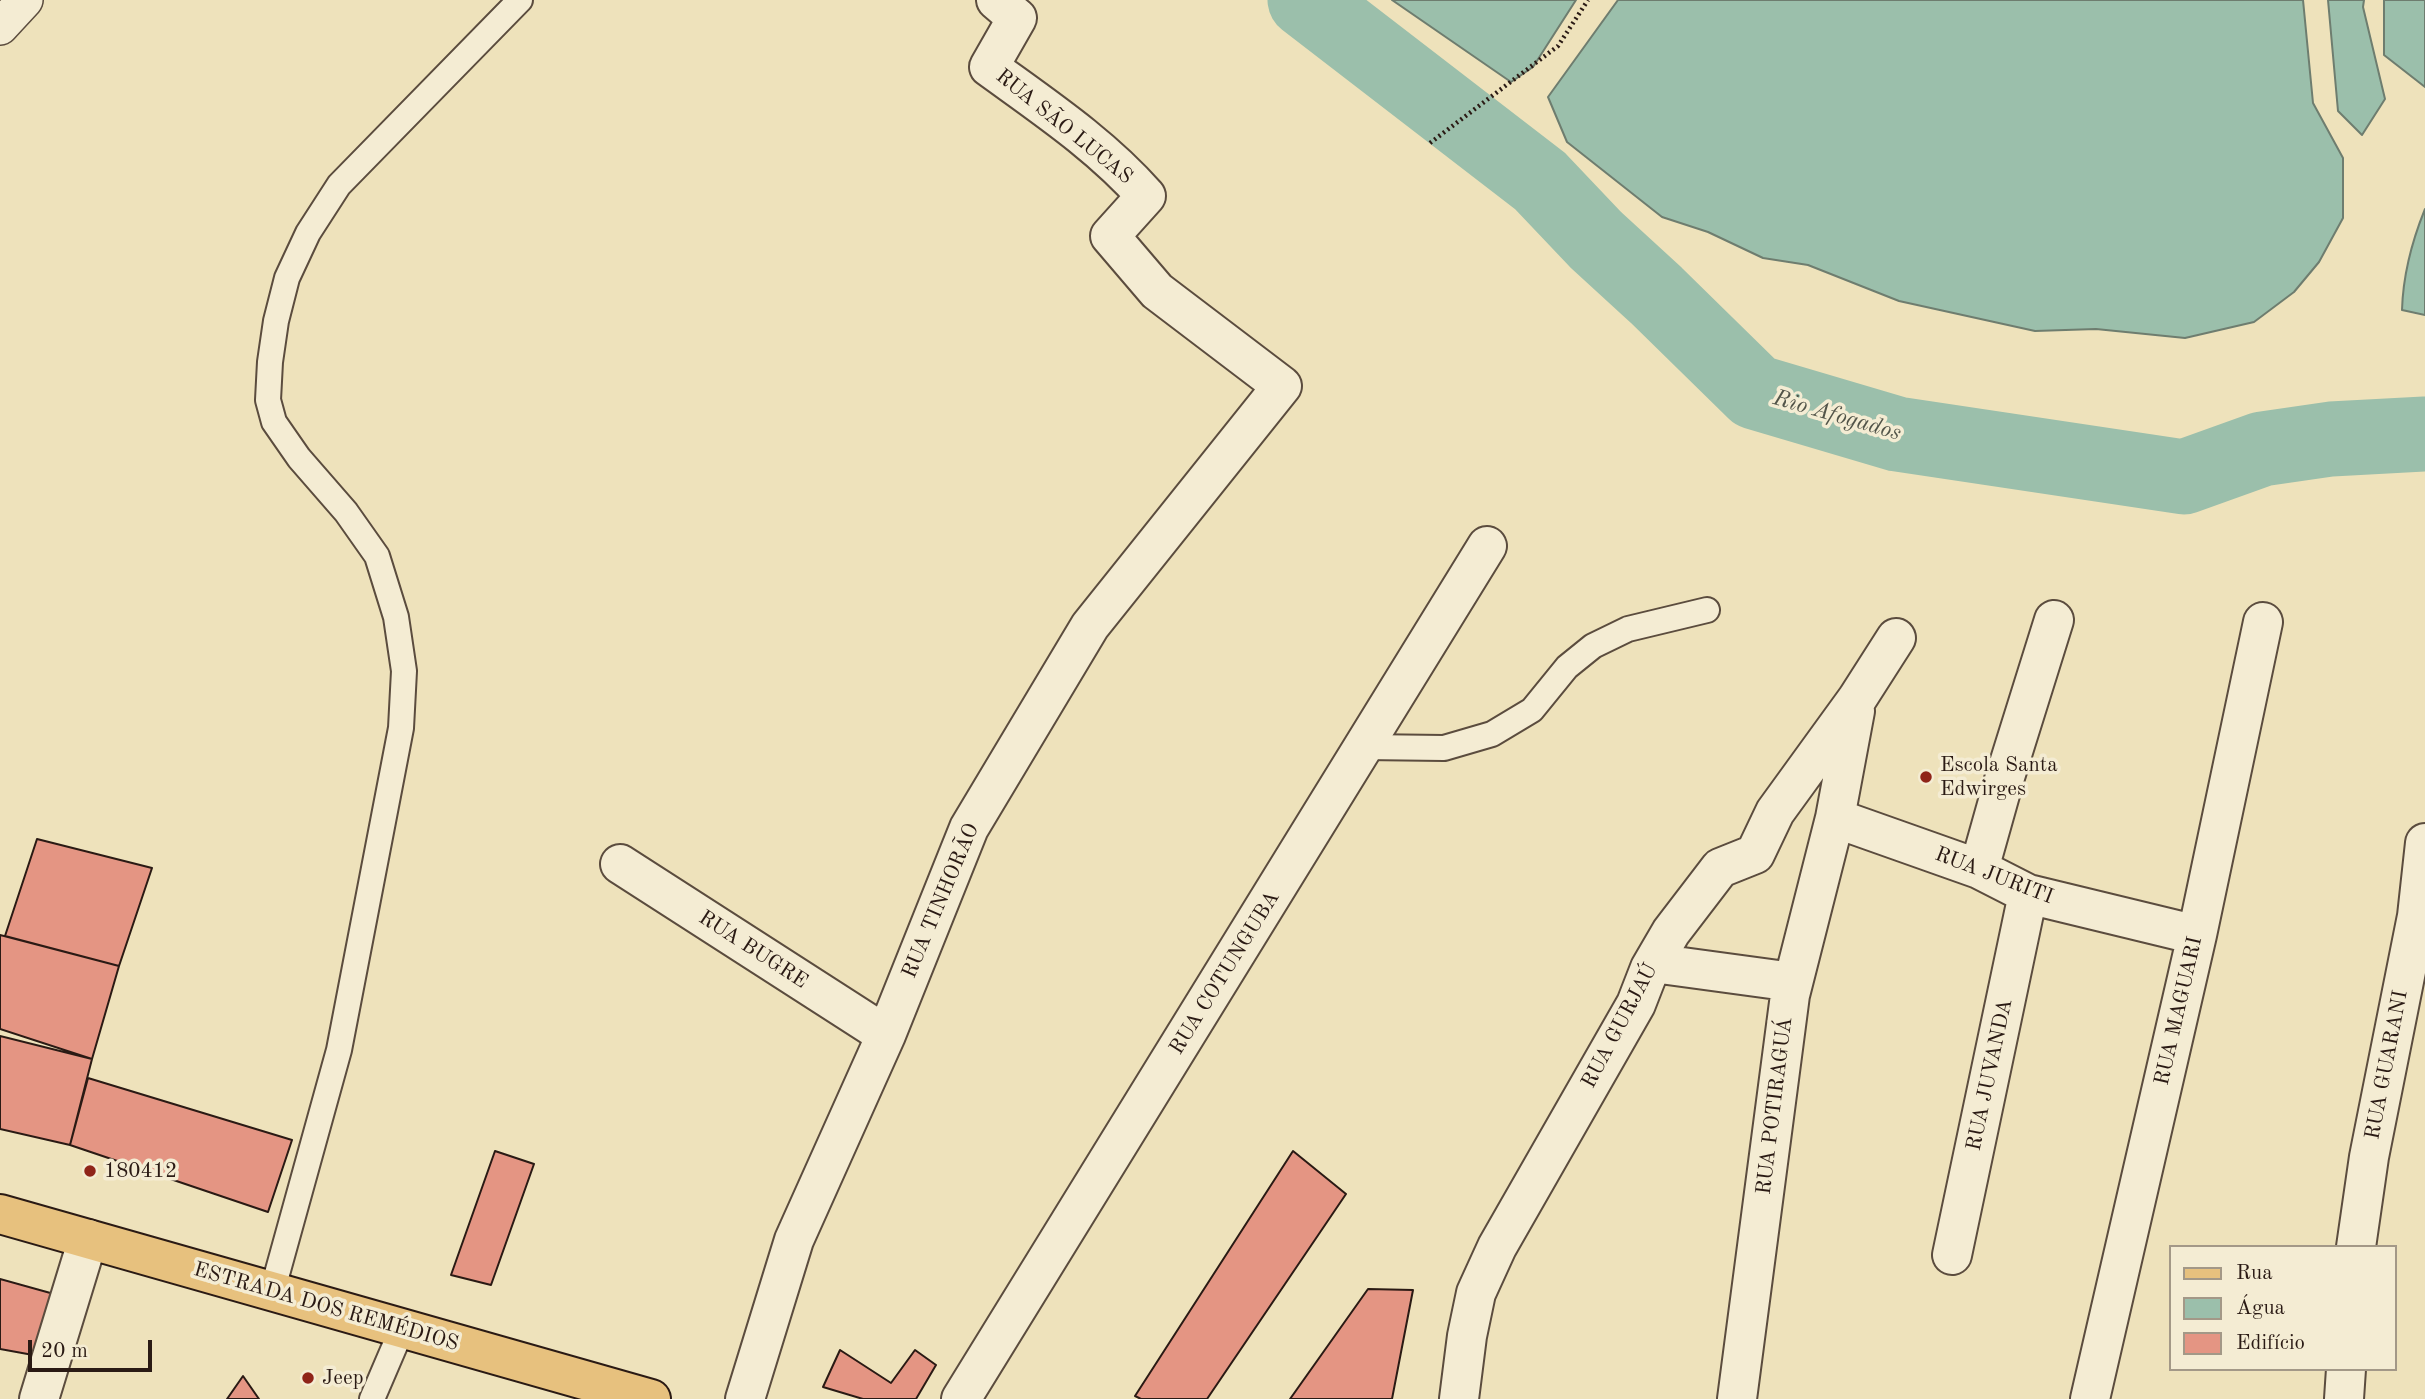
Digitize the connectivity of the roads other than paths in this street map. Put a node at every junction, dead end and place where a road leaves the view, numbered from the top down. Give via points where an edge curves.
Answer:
1 (25, 0) edge
2 (520, 0) edge
3 (996, 0) edge
4 (0, 27) edge
5 (1282, 386) joint
6 (1487, 546) dead end
7 (1707, 610) dead end
8 (2054, 620) dead end
9 (2263, 622) dead end
10 (1896, 638) dead end
11 (1857, 699) junction
12 (1364, 747) junction
13 (1835, 818) junction
14 (2425, 843) edge
15 (620, 864) dead end
16 (1979, 869) junction
17 (2028, 894) junction
18 (2421, 916) edge
19 (2197, 935) junction
20 (1653, 963) junction
21 (1793, 982) junction
22 (886, 1035) junction
23 (0, 1214) edge
24 (88, 1240) junction
25 (2356, 1245) edge
26 (1952, 1255) dead end
27 (272, 1292) junction
28 (402, 1329) junction
29 (2346, 1371) edge
30 (38, 1399) edge
31 (372, 1399) edge
32 (651, 1399) edge
33 (745, 1399) edge
34 (961, 1399) edge
35 (1459, 1399) edge
36 (1737, 1399) edge
37 (2090, 1399) edge
38 (2344, 1399) edge

1 - 4 street
2 - 27 lane via 339,185 308,233 287,278 276,321 268,400 274,422 377,556 396,617 404,671 401,728 339,1050
3 - 5 street, RUA SÃO LUCAS via 1017,18 989,67 1080,134 1146,196 1110,236 1157,291
5 - 22 street, RUA TINHORÃO via 1090,626 969,828
6 - 12 street, RUA COTUNGUBA
7 - 12 lane via 1628,629 1593,646 1567,667 1532,710 1492,734 1444,748
8 - 16 street
9 - 19 street, RUA MAGUARI
10 - 11 street, RUA GURJAÚ
11 - 13 street, RUA GURJAÚ
11 - 20 street, RUA GURJAÚ via 1775,812 1755,854 1720,869
12 - 34 street, RUA COTUNGUBA
13 - 16 street, RUA JURITI
13 - 21 street, RUA POTIRAGUÁ
14 - 18 street, RUA GUARANI
15 - 22 street, RUA BUGRE
16 - 17 street, RUA JURITI
17 - 19 street, RUA JURITI
17 - 26 street, RUA JUVANDA
18 - 25 street, RUA GUARANI via 2369,1157
19 - 37 street, RUA MAGUARI
20 - 21 street
20 - 35 street, RUA GURJAÚ via 1636,1004 1476,1293
21 - 36 street, RUA POTIRAGUÁ
22 - 33 street, RUA TINHORÃO via 794,1240
23 - 24 main road, ESTRADA DOS REMÉDIOS
24 - 27 main road, ESTRADA DOS REMÉDIOS
24 - 30 street
27 - 28 main road, ESTRADA DOS REMÉDIOS
28 - 31 lane
28 - 32 main road, ESTRADA DOS REMÉDIOS
29 - 38 street

